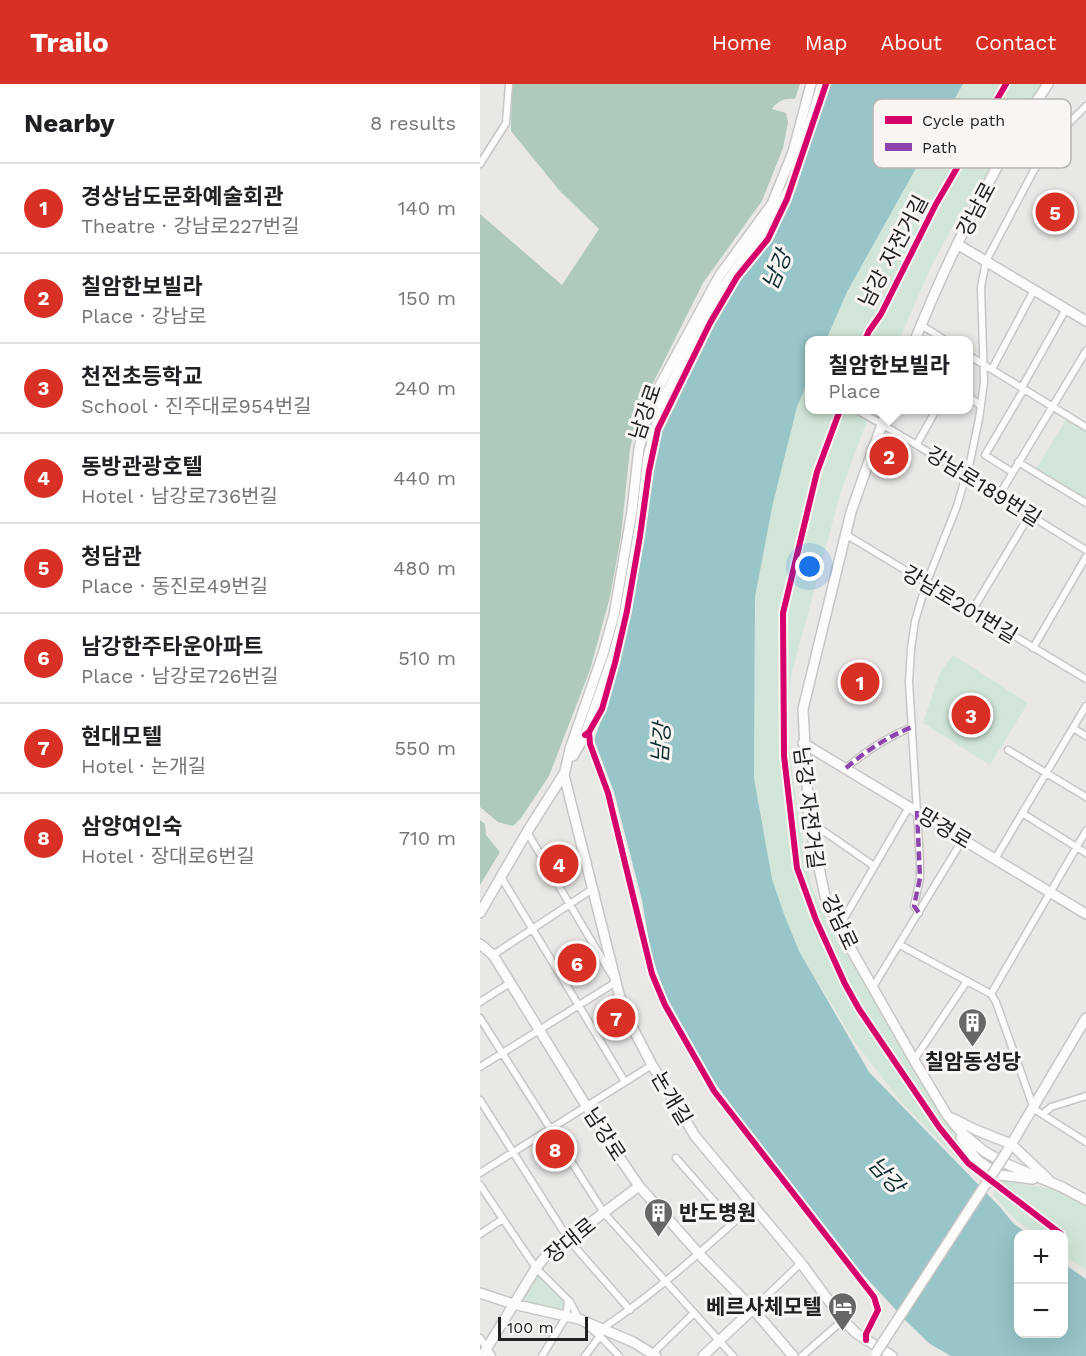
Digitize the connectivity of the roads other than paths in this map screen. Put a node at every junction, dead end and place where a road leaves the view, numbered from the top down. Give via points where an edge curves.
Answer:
1 (509, 84) edge
2 (811, 84) edge
3 (822, 84) edge
4 (1048, 84) edge
5 (1038, 99) edge
6 (1086, 106) edge
7 (1071, 121) edge
8 (480, 164) edge
9 (997, 168) edge
10 (1035, 168) edge
11 (957, 244) junction
12 (986, 261) junction
13 (1034, 290) junction
14 (1066, 309) junction
15 (1086, 321) edge
16 (921, 325) junction
17 (917, 336) edge
18 (939, 336) edge
19 (1086, 351) edge
20 (973, 358) edge
21 (984, 364) junction
22 (992, 369) junction
23 (1023, 388) junction
24 (973, 399) edge
25 (981, 406) junction
26 (1052, 406) junction
27 (864, 414) edge
28 (886, 414) edge
29 (934, 414) edge
30 (882, 424) junction
31 (1086, 427) edge
32 (916, 444) junction
33 (1018, 462) junction
34 (1012, 472) junction
35 (966, 474) junction
36 (998, 496) junction
37 (1086, 503) edge
38 (1029, 516) junction
39 (845, 534) junction
40 (1086, 550) edge
41 (1086, 556) edge
42 (926, 584) junction
43 (972, 611) junction
44 (1033, 648) junction
45 (1086, 679) edge
46 (1086, 706) edge
47 (912, 727) junction
48 (1073, 728) junction
49 (1086, 736) edge
50 (804, 743) junction
51 (1008, 750) dead end
52 (846, 768) junction
53 (1046, 773) junction
54 (564, 775) junction
55 (1086, 797) edge
56 (913, 809) junction
57 (1022, 813) junction
58 (810, 821) junction
59 (1086, 831) edge
60 (527, 832) junction
61 (963, 839) junction
62 (1077, 848) junction
63 (1086, 853) edge
64 (995, 859) junction
65 (874, 866) junction
66 (501, 878) junction
67 (594, 888) junction
68 (1050, 892) junction
69 (569, 903) junction
70 (480, 913) edge
71 (919, 913) junction
72 (1086, 913) edge
73 (531, 928) junction
74 (839, 928) junction
75 (480, 944) edge
76 (900, 945) junction
77 (492, 955) junction
78 (967, 981) junction
79 (510, 983) junction
80 (616, 983) junction
81 (873, 987) junction
82 (991, 994) junction
83 (480, 1002) edge
84 (579, 1006) junction
85 (480, 1018) edge
86 (1086, 1018) edge
87 (539, 1030) junction
88 (502, 1053) junction
89 (914, 1060) junction
90 (652, 1065) junction
91 (480, 1067) edge
92 (625, 1082) junction
93 (1086, 1096) edge
94 (480, 1100) edge
95 (587, 1106) junction
96 (1034, 1109) junction
97 (1043, 1114) junction
98 (947, 1115) junction
99 (550, 1129) junction
100 (1086, 1142) edge
101 (1011, 1144) junction
102 (513, 1152) junction
103 (676, 1158) dead end
104 (480, 1173) edge
105 (1051, 1182) junction
106 (480, 1185) edge
107 (639, 1186) junction
108 (1086, 1199) edge
109 (753, 1205) junction
110 (603, 1213) junction
111 (503, 1219) junction
112 (733, 1223) junction
113 (480, 1234) edge
114 (569, 1240) junction
115 (700, 1255) junction
116 (801, 1263) junction
117 (536, 1268) junction
118 (666, 1283) junction
119 (480, 1293) edge
120 (568, 1300) junction
121 (513, 1304) junction
122 (753, 1309) junction
123 (630, 1310) junction
124 (693, 1314) junction
125 (566, 1317) junction
126 (579, 1319) junction
127 (843, 1320) junction
128 (602, 1332) junction
129 (480, 1338) edge
130 (717, 1341) junction
131 (484, 1352) edge
132 (875, 1354) edge
133 (654, 1355) edge
134 (492, 1356) edge
135 (542, 1356) edge
136 (585, 1356) edge
137 (619, 1356) edge
138 (702, 1356) edge
139 (733, 1356) edge
140 (793, 1356) edge
141 (802, 1356) edge
142 (892, 1356) edge

1 - 8 street via 506,123
2 - 54 street, 남강로 via 793,152 772,204 720,275 653,398 639,448 614,615
3 - 54 street, 남강로 via 791,186 709,311 663,400 648,457 624,616 585,735
4 - 5 street, 강남로
6 - 7 street
9 - 11 street, 강남로
10 - 12 street
11 - 12 street
11 - 16 street, 강남로
12 - 13 street
12 - 21 street via 981,287
13 - 14 street
13 - 22 street
14 - 15 street
14 - 23 street
16 - 17 street, 강남로
16 - 18 street
19 - 26 street
20 - 21 street
21 - 22 street
21 - 25 street
22 - 23 street
23 - 26 street
23 - 34 street, 강남로189번길 via 985,455
24 - 25 street
25 - 35 street
26 - 31 street
26 - 33 street
27 - 30 street, 강남로189번길
28 - 30 street, 강남로
29 - 32 street
30 - 32 street, 강남로189번길
30 - 39 street, 강남로
32 - 35 street, 강남로189번길
33 - 34 street
33 - 37 street, 강남로189번길
34 - 36 street
35 - 36 street, 강남로189번길
35 - 42 street
36 - 38 street, 강남로189번길
38 - 40 street, 강남로189번길
38 - 43 street
39 - 42 street, 강남로201번길
39 - 50 street, 강남로 via 806,693
41 - 44 street, 강남로201번길
42 - 43 street, 강남로201번길
42 - 47 street via 910,649
43 - 44 street, 강남로201번길
44 - 45 street
46 - 48 street
47 - 52 street via 876,745
47 - 56 street
48 - 49 street
48 - 53 street
50 - 52 street, 망경로
50 - 58 street, 강남로
51 - 53 street
52 - 56 street, 망경로
53 - 55 street
53 - 57 street
54 - 60 street, 남강로
54 - 67 street, 논개길
56 - 61 street, 망경로
56 - 65 street
56 - 71 street via 920,878 914,906
57 - 62 street
57 - 64 street
58 - 65 street
58 - 74 street, 강남로 via 825,896
59 - 62 street
60 - 66 street, 남강로
60 - 69 street
61 - 64 street, 망경로
61 - 71 street
62 - 63 street
62 - 68 street
64 - 68 street, 망경로
65 - 74 street
66 - 70 street, 남강로
66 - 73 street
67 - 69 street
67 - 80 street, 논개길
68 - 72 street, 망경로
68 - 82 street
69 - 73 street
69 - 80 street
71 - 76 street
73 - 77 street
73 - 84 street
74 - 81 street, 강남로
75 - 77 street, 남강로
76 - 78 street
76 - 81 street
77 - 79 street, 남강로
78 - 82 street
78 - 89 street
79 - 83 street
79 - 87 street, 남강로
80 - 84 street
80 - 90 street, 논개길 via 627,1017
81 - 89 street, 강남로
82 - 96 street
84 - 87 street
84 - 92 street
85 - 88 street
86 - 96 street
87 - 88 street
87 - 95 street, 남강로
88 - 91 street
88 - 99 street
89 - 98 street, 강남로
90 - 92 street
90 - 109 street, 논개길 via 695,1136
92 - 95 street
93 - 97 street via 1051,1107
94 - 102 street
95 - 99 street
95 - 107 street, 남강로
96 - 97 street
96 - 101 street
97 - 100 street
98 - 101 street
98 - 105 street, 강남로 via 977,1160 999,1175
99 - 102 street
99 - 110 street
101 - 105 street
101 - 132 street, bridge
102 - 104 street
102 - 114 street
103 - 112 street
105 - 108 street
106 - 111 street
107 - 110 street, 장대로
107 - 115 street, 남강로
109 - 112 street
109 - 116 street, 논개길
110 - 114 street, 장대로
110 - 118 street
111 - 113 street
111 - 117 street
112 - 115 street
114 - 117 street, 장대로
114 - 123 street
115 - 118 street
115 - 122 street, 남강로
116 - 122 street
116 - 127 street, 논개길
117 - 120 street
117 - 121 street, 장대로
118 - 123 street
118 - 124 street
119 - 121 street
120 - 125 street
120 - 126 street
121 - 125 street
121 - 131 street, 장대로
122 - 130 street
122 - 140 street, 남강로
123 - 128 street
124 - 130 street
124 - 133 street
125 - 126 street
125 - 135 street
126 - 128 street
127 - 141 street
127 - 142 street, 논개길 via 856,1334
128 - 133 street
128 - 136 street
128 - 137 street
129 - 131 street
130 - 138 street
130 - 139 street
131 - 134 street

